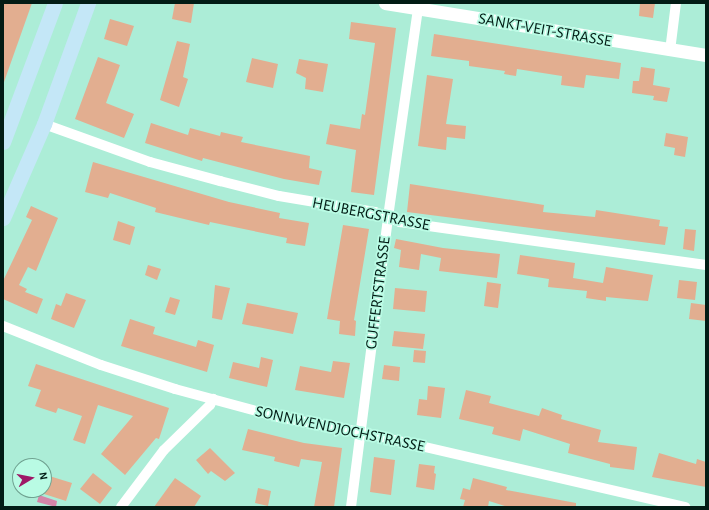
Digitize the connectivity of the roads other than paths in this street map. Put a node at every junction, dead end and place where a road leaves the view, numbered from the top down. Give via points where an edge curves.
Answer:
1 (56, 3) edge
2 (88, 3) edge
3 (385, 3) edge
4 (676, 3) edge
5 (418, 9) junction
6 (670, 51) junction
7 (706, 55) edge
8 (44, 124) junction
9 (4, 137) edge
10 (388, 217) junction
11 (3, 218) edge
12 (706, 265) edge
13 (3, 326) edge
14 (213, 399) junction
15 (360, 432) junction
16 (121, 507) edge
17 (351, 507) edge
18 (685, 507) edge

1 - 9 main road
2 - 8 main road
3 - 5 street, SANKT-VEIT-STRASSE
4 - 6 street
5 - 6 street, SANKT-VEIT-STRASSE
5 - 10 street, GUFFERTSTRASSE
6 - 7 street, SANKT-VEIT-STRASSE
8 - 10 street, HEUBERGSTRASSE via 150,162 220,181 280,196
8 - 11 main road
10 - 12 street, HEUBERGSTRASSE via 400,222
10 - 15 street, GUFFERTSTRASSE
13 - 14 street, SONNWENDJOCHSTRASSE via 101,364
14 - 15 street, SONNWENDJOCHSTRASSE via 279,417
14 - 16 street via 164,450
15 - 17 street, GUFFERTSTRASSE
15 - 18 street, SONNWENDJOCHSTRASSE

